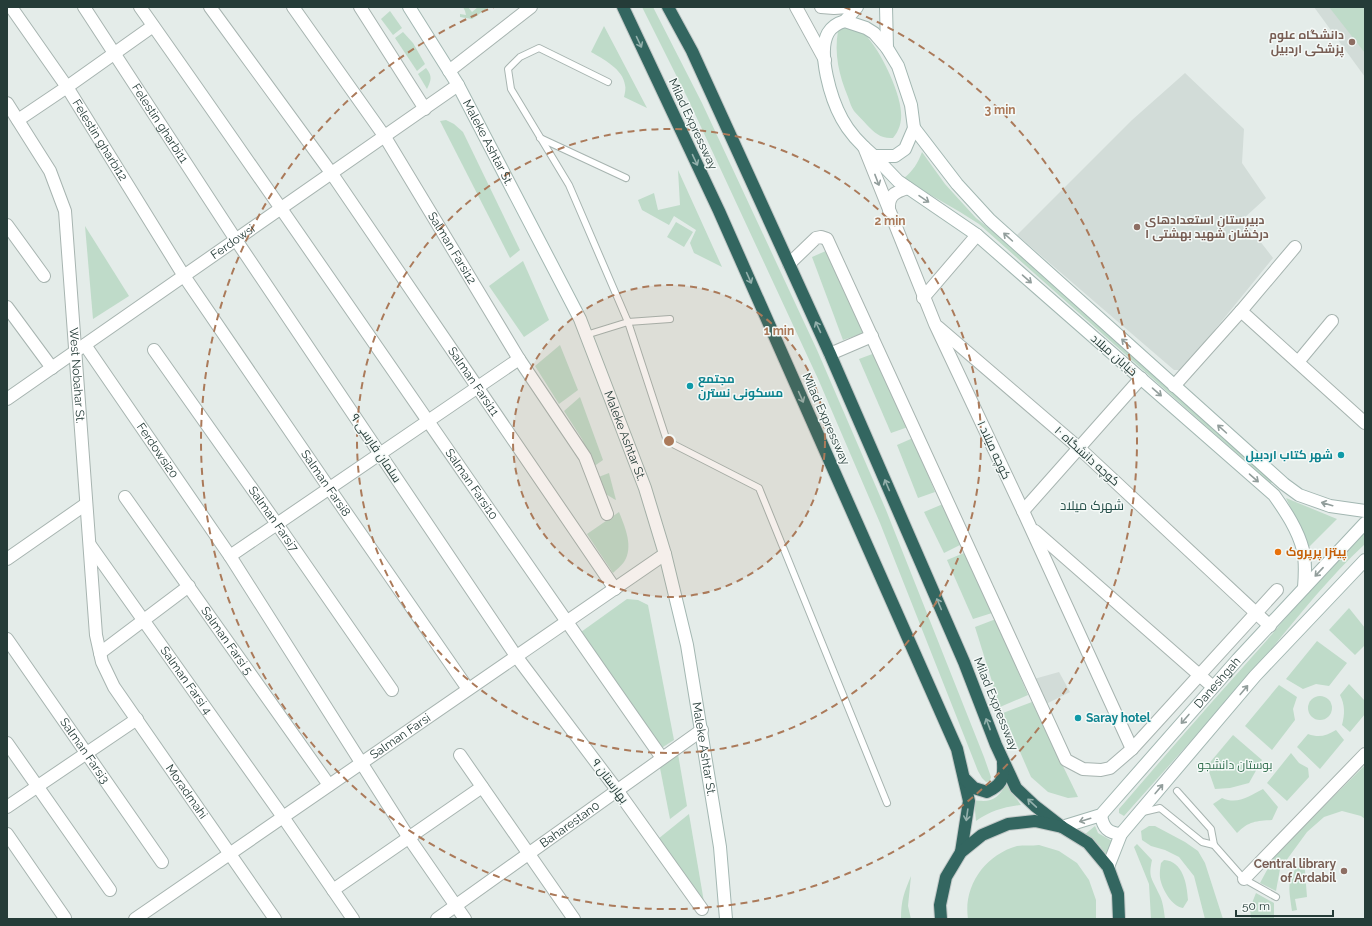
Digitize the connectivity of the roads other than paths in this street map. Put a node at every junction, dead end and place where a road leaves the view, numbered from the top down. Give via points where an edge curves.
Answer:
1 (11, 7) edge
2 (84, 7) edge
3 (140, 7) edge
4 (210, 7) edge
5 (293, 7) edge
6 (360, 7) edge
7 (408, 7) edge
8 (530, 7) edge
9 (623, 7) edge
10 (668, 7) edge
11 (796, 7) edge
12 (821, 7) edge
13 (849, 7) edge
14 (857, 7) edge
15 (886, 7) edge
16 (845, 21) junction
17 (153, 26) junction
18 (887, 48) junction
19 (115, 54) junction
20 (825, 60) junction
21 (449, 71) junction
22 (608, 82) dead end
23 (458, 85) junction
24 (67, 87) junction
25 (7, 103) edge
26 (425, 109) junction
27 (18, 120) junction
28 (914, 128) junction
29 (385, 137) junction
30 (540, 138) junction
31 (864, 147) junction
32 (874, 156) junction
33 (332, 174) junction
34 (626, 178) dead end
35 (908, 188) junction
36 (282, 208) junction
37 (890, 213) junction
38 (7, 225) edge
39 (976, 235) junction
40 (236, 240) junction
41 (1295, 247) dead end
42 (789, 264) junction
43 (44, 276) dead end
44 (184, 276) junction
45 (923, 298) junction
46 (7, 307) edge
47 (1241, 311) junction
48 (670, 319) dead end
49 (1332, 321) dead end
50 (628, 322) junction
51 (935, 324) junction
52 (586, 335) junction
53 (872, 336) junction
54 (85, 345) junction
55 (154, 350) dead end
56 (75, 352) junction
57 (830, 354) junction
58 (519, 359) junction
59 (1298, 362) junction
60 (52, 368) junction
61 (1141, 378) junction
62 (1174, 386) junction
63 (478, 387) junction
64 (7, 399) edge
65 (428, 421) junction
66 (1365, 423) edge
67 (1079, 448) junction
68 (380, 453) junction
69 (1284, 484) junction
70 (329, 488) junction
71 (1274, 495) junction
72 (125, 496) dead end
73 (86, 504) junction
74 (1023, 510) junction
75 (1365, 511) edge
76 (607, 514) dead end
77 (1365, 523) edge
78 (277, 524) junction
79 (1031, 528) junction
80 (89, 544) junction
81 (665, 554) junction
82 (230, 556) junction
83 (7, 559) edge
84 (1365, 560) edge
85 (189, 586) junction
86 (1304, 588) junction
87 (615, 589) junction
88 (1277, 590) dead end
89 (1256, 613) junction
90 (143, 620) junction
91 (566, 622) junction
92 (1270, 626) junction
93 (7, 639) edge
94 (516, 656) junction
95 (100, 657) junction
96 (1200, 675) junction
97 (1213, 687) junction
98 (468, 689) junction
99 (392, 690) dead end
100 (137, 719) junction
101 (702, 730) junction
102 (7, 743) edge
103 (1132, 749) junction
104 (86, 753) junction
105 (1365, 754) edge
106 (460, 755) dead end
107 (662, 758) junction
108 (1003, 760) junction
109 (362, 762) junction
110 (964, 778) junction
111 (329, 785) junction
112 (38, 786) junction
113 (482, 787) junction
114 (617, 790) junction
115 (1177, 791) dead end
116 (887, 803) dead end
117 (7, 807) edge
118 (1139, 812) junction
119 (1101, 815) junction
120 (283, 817) junction
121 (1062, 827) junction
122 (7, 834) edge
123 (1121, 834) junction
124 (410, 838) junction
125 (1214, 845) junction
126 (961, 852) junction
127 (230, 853) junction
128 (529, 854) junction
129 (162, 862) dead end
130 (1108, 867) junction
131 (1244, 879) junction
132 (110, 890) dead end
133 (333, 890) junction
134 (1276, 898) dead end
135 (726, 905) junction
136 (456, 906) junction
137 (702, 908) dead end
138 (65, 918) edge
139 (572, 918) edge
140 (135, 919) edge
141 (275, 919) edge
142 (353, 919) edge
143 (437, 919) edge
144 (465, 919) edge
145 (726, 919) edge
146 (732, 919) edge
147 (941, 919) edge
148 (1119, 919) edge

1 - 24 street, Felestin gharbi12
2 - 19 street, Felestin gharbi11
3 - 17 street, Salman Farsi10
4 - 33 street, Salman Farsi11
5 - 29 street, Salman Farsi12
6 - 26 street
7 - 21 street, Maleke Ashtar St.
8 - 21 street
9 -> 110 highway, Milad Expressway via 719,211 957,749
10 - 42 highway, Milad Expressway via 692,50
11 - 20 street
12 - 13 street
14 - 16 street
15 - 18 street
16 - 18 street via 874,33
16 - 20 street via 838,23 828,33
17 - 19 street
17 - 36 street, Salman Farsi10
18 - 28 street via 898,66 905,85
19 - 24 street
19 - 40 street, Felestin gharbi11
20 - 31 street via 832,97 842,119
21 - 23 street, Maleke Ashtar St.
22 - 30 lane via 539,48 520,56 508,69 511,89
23 - 26 street, Ferdowsi
23 - 52 street, Maleke Ashtar St.
24 - 27 street
24 - 44 street, Felestin gharbi12
25 - 27 street, West Nobahar St.
26 - 29 street, Ferdowsi
27 - 56 street, West Nobahar St. via 50,172 65,211
28 - 32 street via 905,149 896,156
62 -> 28 street, خیابان میلاد via 990,220 957,184
29 - 33 street, Ferdowsi
29 - 58 street, Salman Farsi12
30 - 34 lane
30 - 50 lane via 570,185
31 - 32 street, خیابان میلاد
31 -> 37 street, کوچه میلاد ۱
32 - 35 street, خیابان میلاد
33 - 36 street, Ferdowsi
33 - 63 street, Salman Farsi11
35 - 37 street via 900,190 888,201
35 -> 39 street, خیابان میلاد
36 - 40 street, Ferdowsi
36 - 65 street, Salman Farsi10
37 - 45 street, کوچه میلاد ۱
38 - 43 street
39 - 45 street
39 -> 61 street, خیابان میلاد
40 - 44 street, Ferdowsi
40 - 68 street, سلمان فارسی ۹
41 - 47 street
42 - 53 street via 816,238 828,239
57 -> 42 highway, Milad Expressway
44 - 54 street, Ferdowsi
44 - 70 street, Salman Farsi8
45 - 51 street, کوچه میلاد ۱
46 - 60 street
47 - 59 street
47 - 62 street
48 - 50 lane
49 - 59 street
50 - 52 lane
50 - 116 lane via 667,441 759,488
51 - 67 street, کوچه دانشگاه ۱۰
51 - 74 street, کوچه میلاد ۱
52 - 81 street, Maleke Ashtar St. via 645,488
53 - 57 street
53 - 103 street via 1066,760 1083,769 1101,770 1110,768
54 - 56 street, Ferdowsi
54 - 82 street, Ferdowsi20
55 - 78 street, Salman Farsi7
56 - 60 street, Ferdowsi
56 - 73 street, West Nobahar St.
108 -> 57 highway, Milad Expressway via 964,662
58 - 63 street
58 - 76 street, Salman Farsi12 via 585,457
59 - 66 street
60 - 64 street, Ferdowsi
61 - 67 street
61 -> 71 street, خیابان میلاد
69 -> 62 street, خیابان میلاد
63 - 65 street
63 - 87 street, Salman Farsi11
65 - 68 street
65 - 91 street, Salman Farsi10
67 - 74 street
67 - 89 street, کوچه دانشگاه ۱۰
68 - 70 street
68 - 94 street, سلمان فارسی ۹
69 - 71 street via 1286,488 1282,495
75 -> 69 street, خیابان میلاد via 1330,506 1299,495
70 - 78 street
70 - 98 street, Salman Farsi8
71 - 86 street, خیابان میلاد via 1296,529 1303,550
72 - 85 street, Salman Farsi 5
73 - 80 street, West Nobahar St.
73 - 83 street
74 - 79 street, کوچه میلاد ۱
77 -> 86 street, Daneshgah
78 - 82 street
78 - 99 street, Salman Farsi7
79 - 96 street
79 - 103 street, کوچه میلاد ۱
80 - 90 street, Salman Farsi 4
80 - 95 street, West Nobahar St.
81 - 87 street, Salman Farsi
81 - 101 street, Maleke Ashtar St. via 688,645
82 - 109 street, Ferdowsi20
118 -> 84 street, Daneshgah via 1255,676
85 - 90 street
85 - 111 street, Salman Farsi 5
86 - 92 street, Daneshgah
87 - 91 street, Salman Farsi
88 - 89 street
89 - 92 street, کوچه دانشگاه ۱۰
89 - 96 street
90 - 95 street
90 - 120 street, Salman Farsi 4
91 - 94 street, Salman Farsi
91 - 107 street, Salman Farsi10
92 - 97 street, Daneshgah
93 - 104 street, Salman Farsi3
94 - 98 street, Salman Farsi
94 - 114 street, بهارستان ۹
95 - 100 street, Moradmahi via 114,687
96 - 97 street
96 - 103 street
97 -> 119 street, Daneshgah
98 - 109 street, Salman Farsi
100 - 104 street
100 - 127 street, Moradmahi
101 - 107 street, Baharestan0
101 - 135 street, Maleke Ashtar St.
102 - 112 street
104 - 112 street
104 - 129 street, Salman Farsi3
105 - 131 street
106 - 113 street
107 - 114 street, Baharestan0
108 - 110 highway via 1004,775 998,787 987,792 974,788
121 -> 108 highway, Milad Expressway via 1016,788
109 - 111 street, Salman Farsi
109 - 124 street, Ferdowsi20
110 -> 126 highway, Milad Expressway via 969,801
111 - 120 street, Salman Farsi
112 - 117 street
112 - 132 street
113 - 124 street
113 - 128 street
114 - 128 street, Baharestan0
114 - 137 street, بهارستان ۹
115 - 125 lane via 1211,830
118 - 123 street, Daneshgah
118 - 125 lane via 1160,808 1202,842
119 -> 121 street
119 - 123 street via 1106,830
120 - 127 street, Salman Farsi
120 - 133 street, Salman Farsi 4
121 - 126 highway via 1035,821 1008,824 982,835
121 - 130 highway via 1088,843
122 - 138 street
123 - 130 street, Daneshgah
124 - 133 street
124 - 136 street, Ferdowsi20
125 - 131 lane
126 - 147 highway via 946,877 940,905
127 - 140 street, Salman Farsi
127 - 141 street, Moradmahi
128 - 136 street, Baharestan0
128 - 139 street
130 - 148 highway via 1118,894
131 - 134 lane
133 - 142 street, Salman Farsi 4
135 - 145 street
135 - 146 street
136 - 143 street, Baharestan0
136 - 144 street, Ferdowsi20

